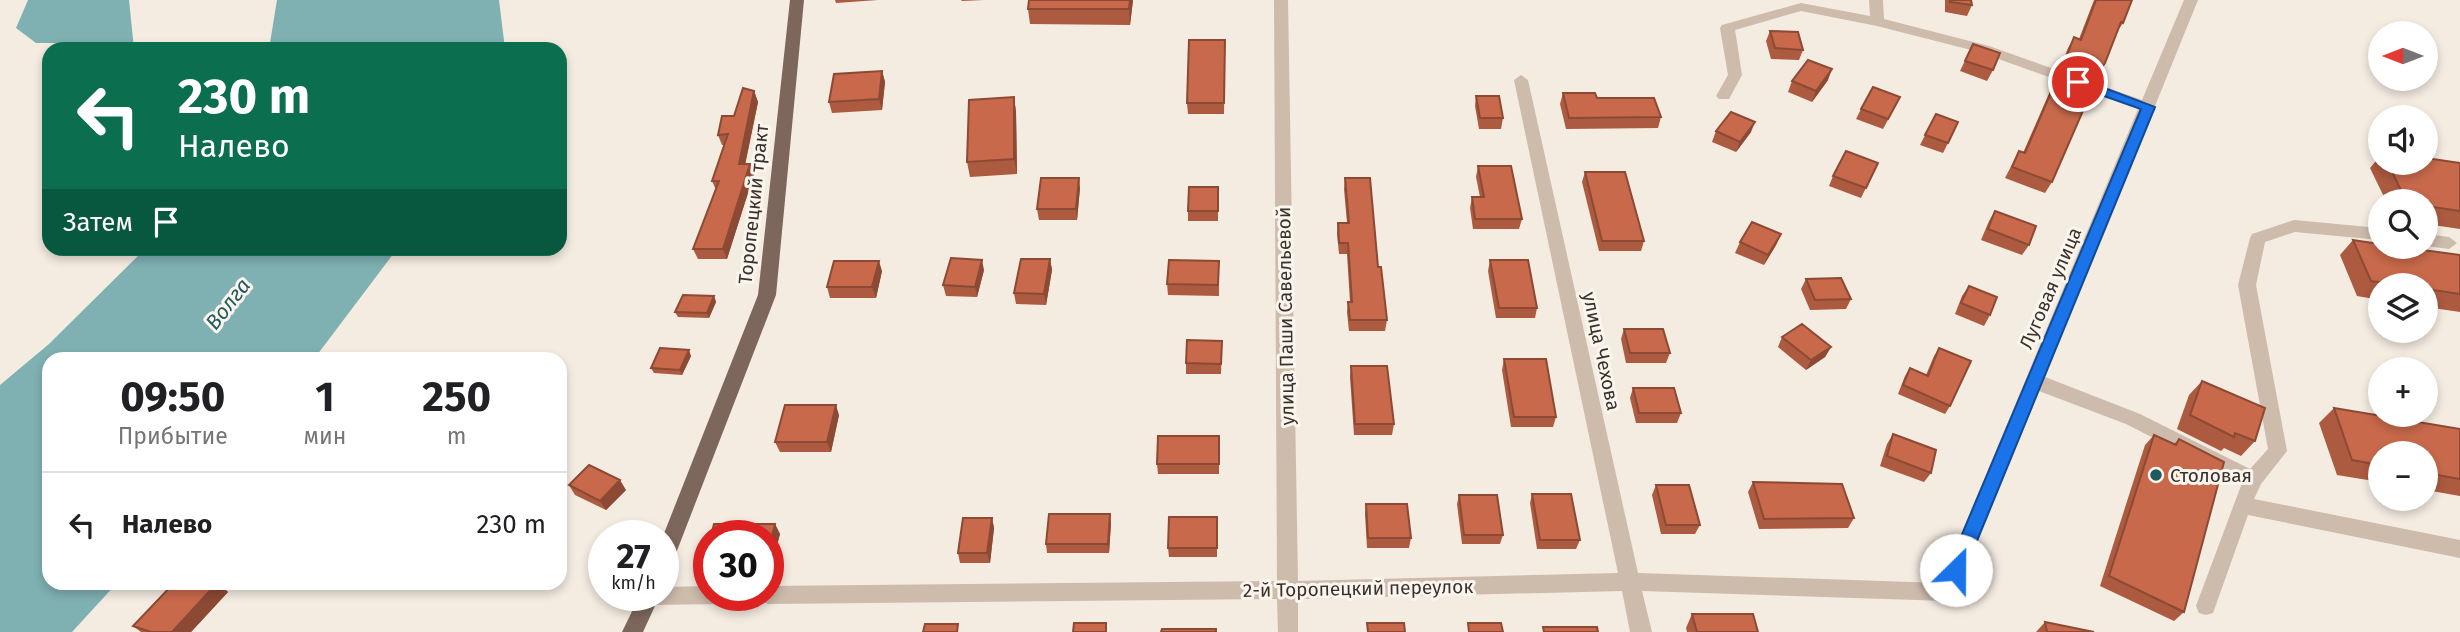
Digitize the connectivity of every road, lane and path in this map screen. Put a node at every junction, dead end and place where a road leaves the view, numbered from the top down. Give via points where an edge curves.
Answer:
1 (797, 0) edge
2 (1281, 0) edge
3 (1876, 0) edge
4 (2191, 0) edge
5 (1877, 22) junction
6 (1521, 80) dead end
7 (1724, 96) dead end
8 (2148, 107) junction
9 (2368, 233) edge
10 (2438, 242) edge
11 (2449, 243) dead end
12 (2035, 381) junction
13 (2253, 479) junction
14 (2242, 505) junction
15 (679, 520) edge
16 (2460, 549) edge
17 (1631, 582) junction
18 (1288, 590) junction
19 (1947, 592) joint
20 (784, 595) edge
21 (2206, 606) dead end
22 (642, 611) edge
23 (632, 632) edge
24 (1288, 632) edge
25 (1641, 632) edge

1 - 15 main road, Торопецкий тракт via 767,295
2 - 18 street, улица Паши Савельевой
3 - 5 street
4 - 8 street, Луговая улица
5 - 7 street via 1801,7 1727,28 1735,75
5 - 8 street via 1984,48
6 - 17 street, улица Чехова
8 - 12 street, Луговая улица
9 - 13 street via 2294,226 2258,238 2247,285 2278,452
10 - 11 street
12 - 13 street via 2133,419
12 - 19 street, Луговая улица
13 - 14 street
14 - 16 street
14 - 21 street
17 - 18 street, 2-й Торопецкий переулок
17 - 19 street, 2-й Торопецкий переулок
17 - 25 street, улица Чехова
18 - 20 street, 2-й Торопецкий переулок
18 - 24 street, улица Паши Савельевой
22 - 23 main road

